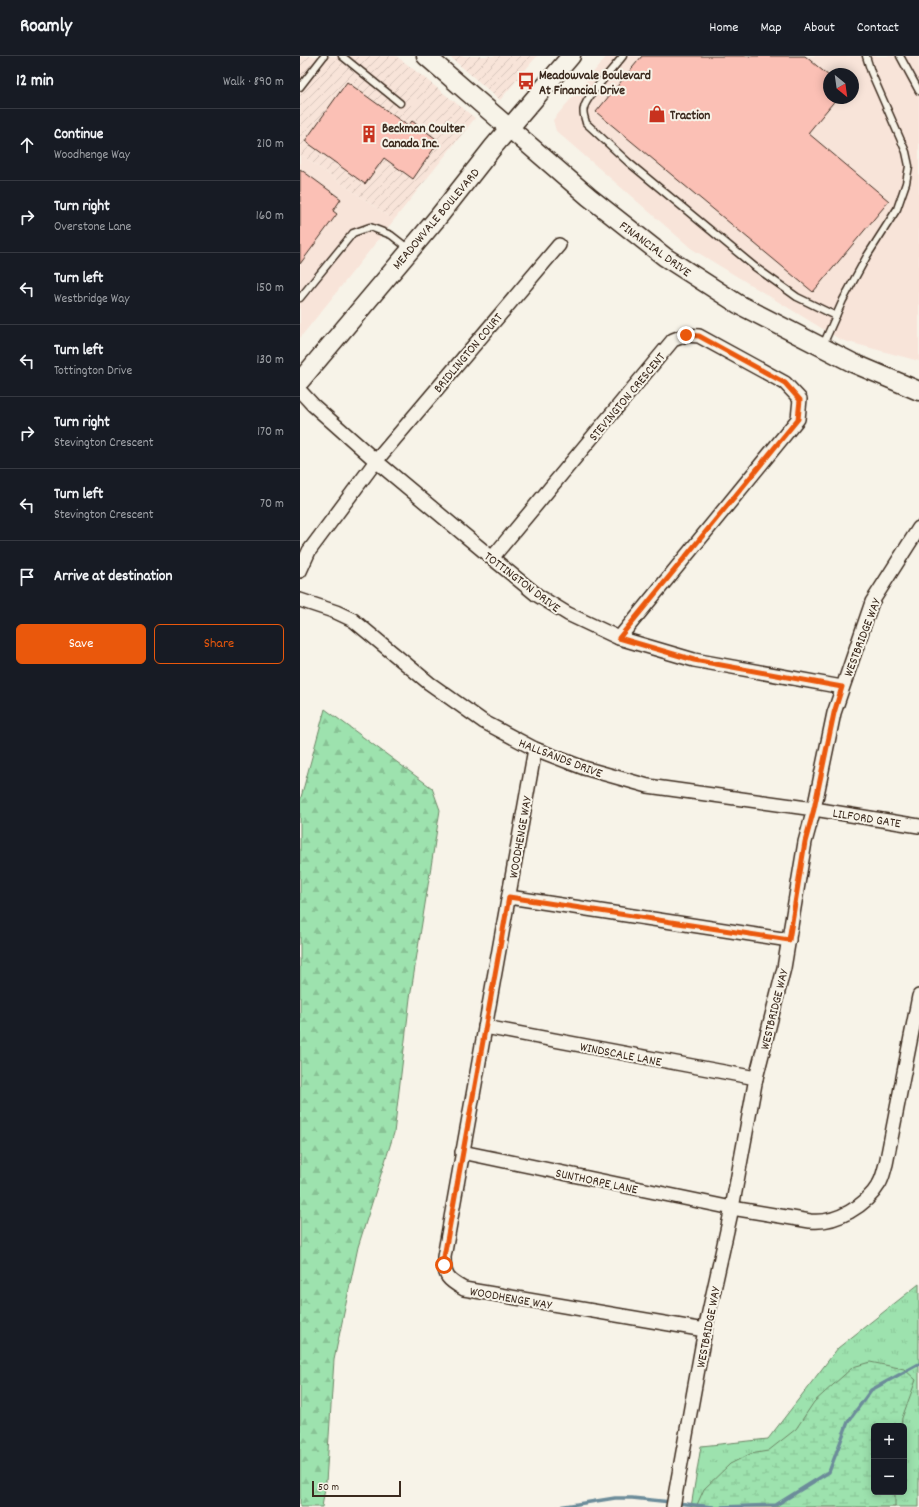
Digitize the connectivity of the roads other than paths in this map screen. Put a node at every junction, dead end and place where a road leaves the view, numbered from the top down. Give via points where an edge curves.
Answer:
1 (324, 56) edge
2 (342, 56) edge
3 (426, 56) edge
4 (571, 56) edge
5 (623, 56) edge
6 (866, 56) edge
7 (900, 56) edge
8 (300, 87) edge
9 (919, 91) edge
10 (400, 103) dead end
11 (510, 127) junction
12 (559, 245) dead end
13 (410, 249) junction
14 (300, 298) edge
15 (836, 316) junction
16 (822, 347) junction
17 (300, 381) edge
18 (300, 391) edge
19 (919, 391) edge
20 (376, 461) junction
21 (919, 528) edge
22 (492, 558) junction
23 (300, 570) edge
24 (300, 600) edge
25 (619, 638) junction
26 (842, 687) junction
27 (535, 749) junction
28 (814, 809) junction
29 (919, 826) edge
30 (509, 897) junction
31 (789, 940) junction
32 (919, 996) edge
33 (485, 1027) junction
34 (756, 1078) junction
35 (462, 1152) junction
36 (732, 1208) junction
37 (705, 1330) junction
38 (673, 1507) edge

1 - 8 lane
2 - 10 lane
3 - 11 street, FINANCIAL DRIVE
4 - 11 street, MEADOWVALE BOULEVARD
5 - 15 lane via 588,98 584,108 586,123 628,162 755,267 797,297
6 - 15 lane via 906,152 909,166 897,209 867,256
7 - 9 lane
11 - 13 street, MEADOWVALE BOULEVARD
11 - 16 street, FINANCIAL DRIVE via 589,197 665,257 738,304
12 - 20 street, BRIDLINGTON COURT
13 - 14 lane via 391,235 370,227 353,234
13 - 17 street, MEADOWVALE BOULEVARD
15 - 16 lane
16 - 19 street, FINANCIAL DRIVE
18 - 20 street, TOTTINGTON DRIVE
20 - 22 street, TOTTINGTON DRIVE
20 - 23 street, BRIDLINGTON COURT via 309,551
21 - 26 street, WESTBRIDGE WAY via 872,602
22 - 25 street, TOTTINGTON DRIVE via 559,609
22 - 25 street, STEVINGTON CRESCENT via 672,340 686,335 699,336 785,383 800,400 798,419
24 - 27 street, HALLSANDS DRIVE via 352,620 475,717
25 - 26 street, TOTTINGTON DRIVE via 694,660
26 - 28 street, WESTBRIDGE WAY
27 - 28 street, HALLSANDS DRIVE via 584,768 648,786
27 - 30 street, WOODHENGE WAY
28 - 29 street, LILFORD GATE
28 - 31 street, WESTBRIDGE WAY via 805,842
30 - 31 street
30 - 33 street, WOODHENGE WAY
31 - 34 street, WESTBRIDGE WAY
32 - 36 street, SUNTHORPE LANE via 886,1164 881,1180 869,1197 846,1213 820,1222
33 - 34 street, WINDSCALE LANE
33 - 35 street, WOODHENGE WAY
34 - 36 street, WESTBRIDGE WAY
35 - 36 street, SUNTHORPE LANE
35 - 37 street, WOODHENGE WAY via 444,1257 446,1275 450,1280 464,1289
36 - 37 street, WESTBRIDGE WAY
37 - 38 street, WESTBRIDGE WAY

